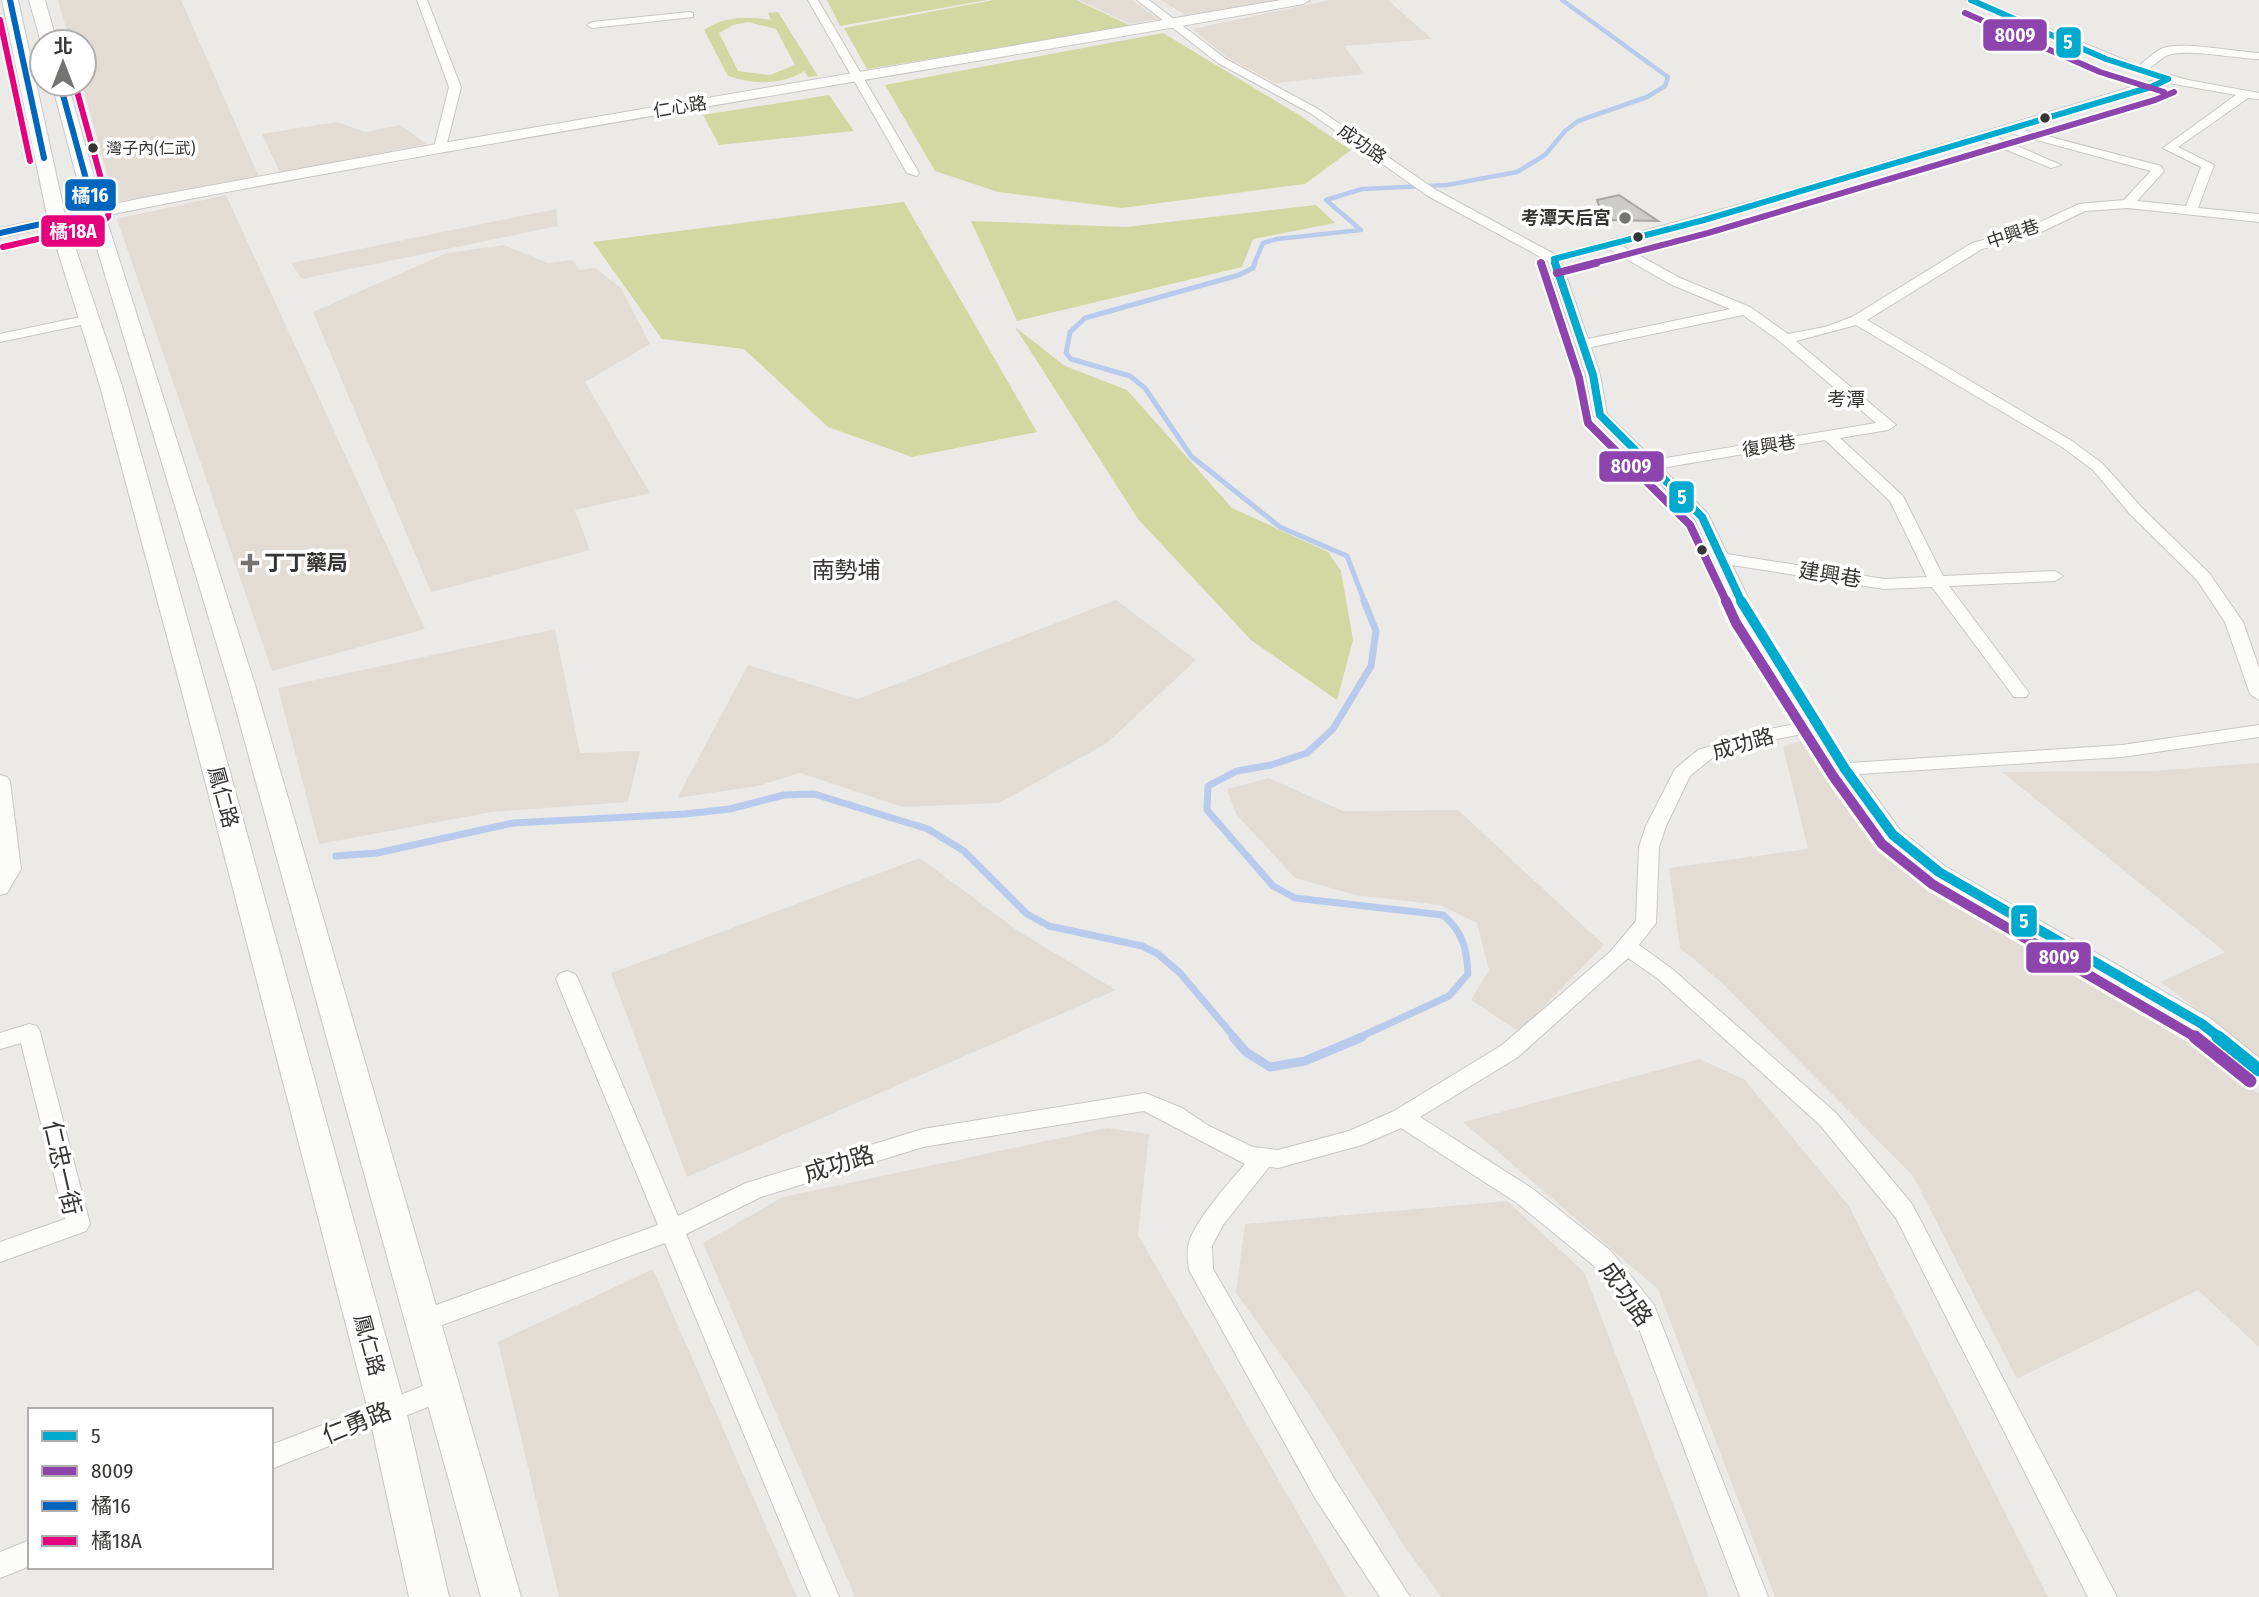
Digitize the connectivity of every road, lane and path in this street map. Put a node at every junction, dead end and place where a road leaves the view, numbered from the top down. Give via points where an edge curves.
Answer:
1 (10, 0) edge
2 (37, 0) edge
3 (422, 0) edge
4 (813, 0) edge
5 (1142, 0) edge
6 (1303, 0) edge
7 (1971, 0) edge
8 (689, 15) dead end
9 (1174, 24) junction
10 (592, 25) dead end
11 (45, 28) edge
12 (2259, 56) edge
13 (2140, 70) junction
14 (858, 77) junction
15 (2168, 79) junction
16 (2253, 95) edge
17 (64, 98) edge
18 (2003, 128) junction
19 (1980, 135) junction
20 (440, 147) junction
21 (2055, 165) dead end
22 (913, 173) dead end
23 (2128, 204) junction
24 (2190, 210) junction
25 (95, 212) junction
26 (2259, 218) edge
27 (57, 220) junction
28 (0, 233) edge
29 (1611, 245) junction
30 (1554, 259) junction
31 (1745, 310) junction
32 (90, 319) junction
33 (1857, 320) junction
34 (0, 338) edge
35 (1786, 339) junction
36 (1583, 344) junction
37 (1888, 425) joint
38 (1830, 437) junction
39 (1650, 465) junction
40 (1723, 558) junction
41 (2054, 576) dead end
42 (1938, 583) junction
43 (2020, 693) dead end
44 (2259, 695) edge
45 (1818, 725) junction
46 (2259, 731) edge
47 (1845, 769) junction
48 (0, 781) edge
49 (0, 888) edge
50 (1626, 946) junction
51 (567, 979) dead end
52 (0, 1041) edge
53 (2259, 1070) edge
54 (1402, 1117) junction
55 (1263, 1158) junction
56 (670, 1231) junction
57 (0, 1252) edge
58 (423, 1321) junction
59 (444, 1389) junction
60 (387, 1410) junction
61 (273, 1456) edge
62 (28, 1554) edge
63 (0, 1565) edge
64 (429, 1597) edge
65 (501, 1597) edge
66 (825, 1597) edge
67 (1396, 1597) edge
68 (1754, 1597) edge
69 (2104, 1597) edge

1 - 27 main road, 鳳仁路
2 - 11 main road
3 - 20 street via 455,87
4 - 14 street
5 - 9 street, 成功路
6 - 9 street, 仁心路
7 - 13 street
8 - 10 street
9 - 14 street, 仁心路
9 - 30 street, 成功路 via 1222,61 1314,111 1432,193
12 - 13 street via 2165,51
13 - 15 street
14 - 20 street, 仁心路
14 - 22 street
15 - 16 street
15 - 18 street
16 - 24 street via 2169,148 2208,165
17 - 25 main road
18 - 19 street
18 - 23 street via 2157,169
19 - 21 street
19 - 29 street
20 - 25 street, 仁心路
23 - 24 street, 中興巷
23 - 33 street, 中興巷 via 2083,207 2030,232 1977,246
24 - 26 street, 中興巷
25 - 27 street, 仁心路
25 - 58 main road via 246,696
27 - 28 street, 仁心路
27 - 32 main road, 鳳仁路
29 - 30 street
29 - 31 street via 1675,281
30 - 36 street
31 - 35 street
31 - 36 street
32 - 34 street
32 - 60 main road, 鳳仁路
33 - 35 street, 中興巷
33 - 44 street via 2098,467 2203,577 2234,622
35 - 37 street
36 - 39 street via 1600,415
37 - 38 street, 復興巷
38 - 39 street, 復興巷
38 - 42 street via 1897,499
39 - 40 street via 1702,517
40 - 42 street, 建興巷 via 1884,584
40 - 45 street via 1748,616
41 - 42 street, 建興巷
42 - 43 street
45 - 47 street
45 - 50 street, 成功路 via 1705,754 1682,773 1649,848 1646,923
46 - 47 street via 2122,751
47 - 53 street via 1893,835 1939,872 2202,1024
48 - 49 street via 11,869
50 - 54 street, 成功路 via 1510,1051
50 - 69 street via 1664,973 1828,1119 1905,1211
51 - 56 street
52 - 57 street, 仁忠一街 via 29,1032 78,1224
54 - 55 street, 成功路 via 1354,1139 1278,1159
54 - 68 street, 成功路 via 1525,1196 1602,1258 1645,1313
55 - 56 street, 成功路 via 1250,1156 1145,1102 923,1138 754,1191
55 - 67 street via 1215,1219 1200,1247 1201,1270 1325,1489
56 - 58 street, 成功路
56 - 66 street
58 - 59 main road
59 - 60 street, 仁勇路
59 - 65 main road
60 - 61 street, 仁勇路
60 - 64 main road, 鳳仁路
62 - 63 street

